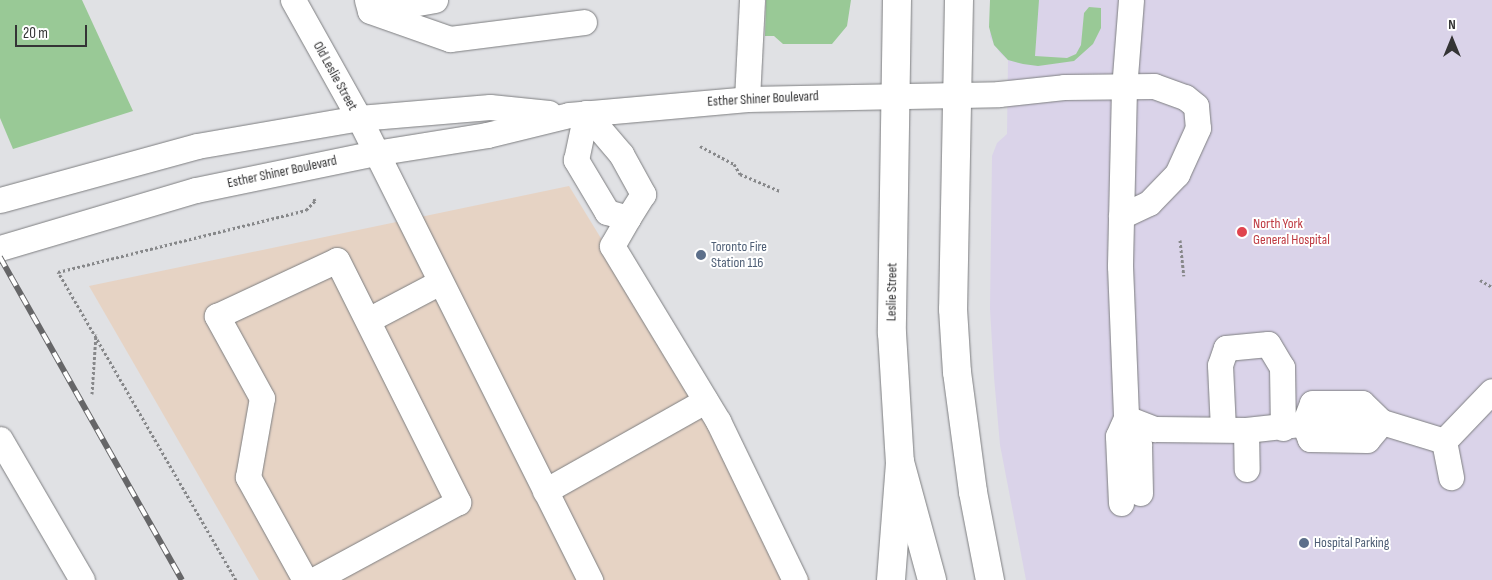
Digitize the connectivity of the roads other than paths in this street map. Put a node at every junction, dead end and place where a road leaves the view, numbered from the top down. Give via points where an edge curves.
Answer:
1 (293, 0) edge
2 (435, 0) edge
3 (752, 0) edge
4 (897, 0) edge
5 (959, 0) edge
6 (1131, 0) edge
7 (368, 6) edge
8 (584, 22) dead end
9 (1124, 88) junction
10 (896, 94) junction
11 (957, 94) junction
12 (747, 99) junction
13 (577, 114) junction
14 (358, 118) junction
15 (375, 153) junction
16 (0, 200) edge
17 (1121, 216) junction
18 (628, 218) junction
19 (0, 248) edge
20 (440, 282) junction
21 (368, 320) junction
22 (1492, 391) edge
23 (705, 401) junction
24 (1126, 418) junction
25 (1294, 426) junction
26 (1235, 430) junction
27 (0, 439) edge
28 (1444, 441) junction
29 (900, 462) junction
30 (1247, 469) dead end
31 (1451, 477) dead end
32 (545, 491) junction
33 (1131, 498) dead end
34 (82, 580) edge
35 (305, 580) edge
36 (314, 580) edge
37 (590, 580) edge
38 (795, 580) edge
39 (891, 580) edge
40 (932, 580) edge
41 (990, 580) edge

1 - 14 street, Old Leslie Street
2 - 7 street
3 - 12 street
4 - 10 main road, Leslie Street
5 - 11 main road
6 - 9 street
7 - 8 street via 450,39
9 - 11 street, Esther Shiner Boulevard via 1064,87
9 - 17 street
9 - 17 street, Esther Shiner Boulevard via 1154,86 1185,97 1196,106 1199,116 1198,128 1177,174 1149,203
10 - 11 street, Esther Shiner Boulevard
10 - 12 street, Esther Shiner Boulevard
10 - 29 main road, Leslie Street via 892,332
11 - 41 main road via 953,309 956,372 977,518
12 - 13 street, Esther Shiner Boulevard
13 - 14 street, Esther Shiner Boulevard via 490,107
13 - 15 street, Esther Shiner Boulevard via 487,135
13 - 18 street via 576,160 607,212
13 - 18 street via 621,154 642,194
14 - 15 street, Old Leslie Street
14 - 16 street, Esther Shiner Boulevard via 197,146
15 - 19 street, Esther Shiner Boulevard via 196,190
15 - 20 street, Old Leslie Street
17 - 24 street
18 - 23 street via 612,246
20 - 21 street
20 - 32 street, Old Leslie Street
21 - 35 street via 337,260 217,316 262,398 248,477
21 - 36 street via 458,502
22 - 28 street
23 - 32 street
23 - 38 street
24 - 26 street via 1155,429
24 - 33 street via 1118,436
25 - 26 street
25 - 26 street via 1282,367 1268,344 1226,348 1220,364
25 - 28 street via 1327,421 1382,422
26 - 30 street
27 - 34 street
28 - 31 street
29 - 39 main road
29 - 40 main road, Leslie Street
32 - 37 street, Old Leslie Street

